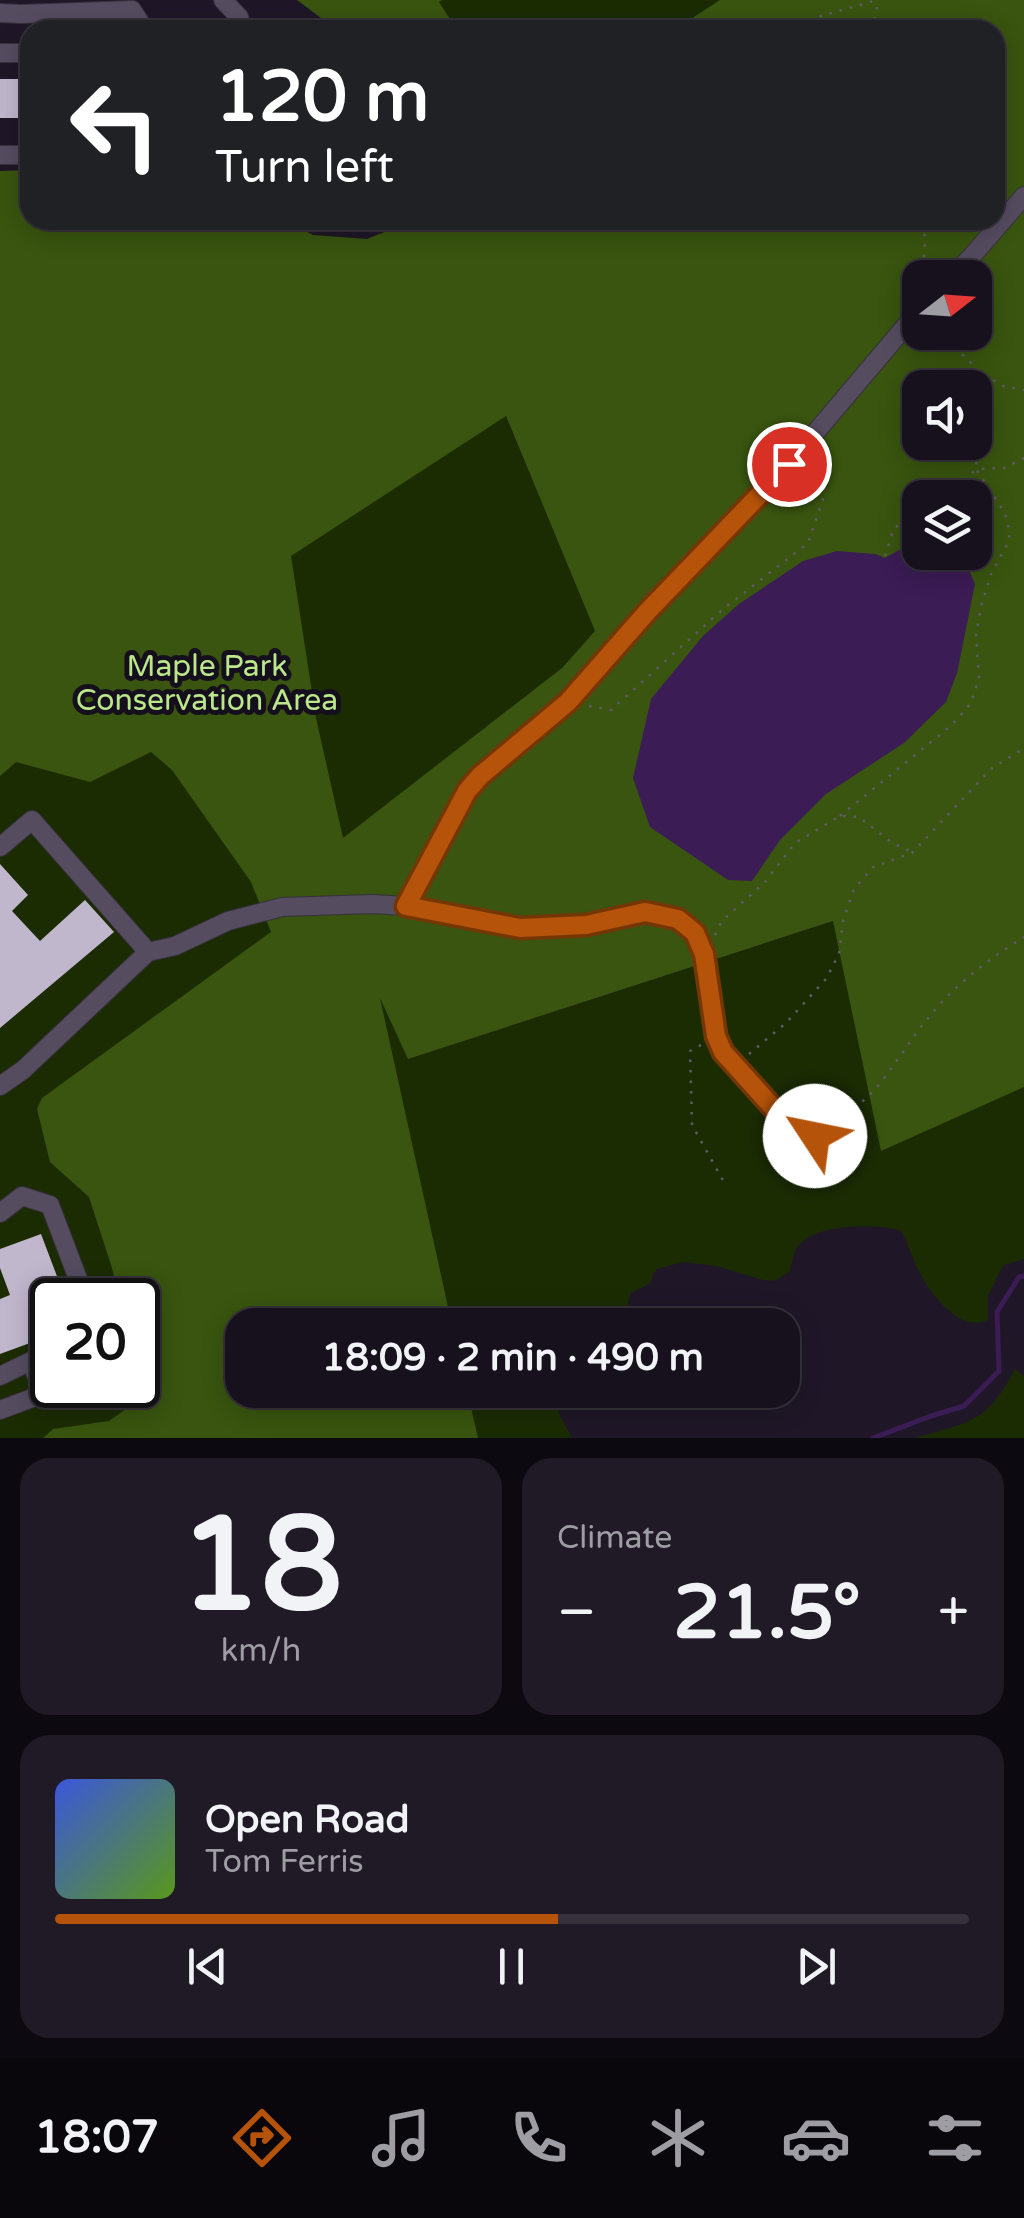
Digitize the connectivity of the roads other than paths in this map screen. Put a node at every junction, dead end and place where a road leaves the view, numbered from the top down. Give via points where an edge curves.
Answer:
1 (224, 0) edge
2 (132, 10) junction
3 (0, 13) edge
4 (132, 20) edge
5 (138, 20) edge
6 (239, 20) edge
7 (1024, 196) edge
8 (1005, 218) edge
9 (995, 230) edge
10 (968, 260) edge
11 (902, 331) edge
12 (0, 847) edge
13 (406, 906) junction
14 (148, 952) junction
15 (0, 1086) edge
16 (815, 1136) road end
17 (0, 1214) edge
18 (78, 1278) edge
19 (30, 1362) edge
20 (0, 1376) edge
21 (30, 1399) edge
22 (0, 1410) edge

1 - 6 lane
2 - 3 lane
2 - 4 lane
2 - 5 lane
7 - 8 lane
9 - 10 lane
11 - 13 lane via 771,485 568,702 467,791
12 - 14 lane via 32,820
13 - 14 lane via 282,908
13 - 16 lane via 520,928 586,925 645,912 678,919 695,933 704,954 723,1052 776,1111
14 - 15 lane
17 - 18 lane via 22,1196 50,1205
19 - 20 lane
21 - 22 lane

